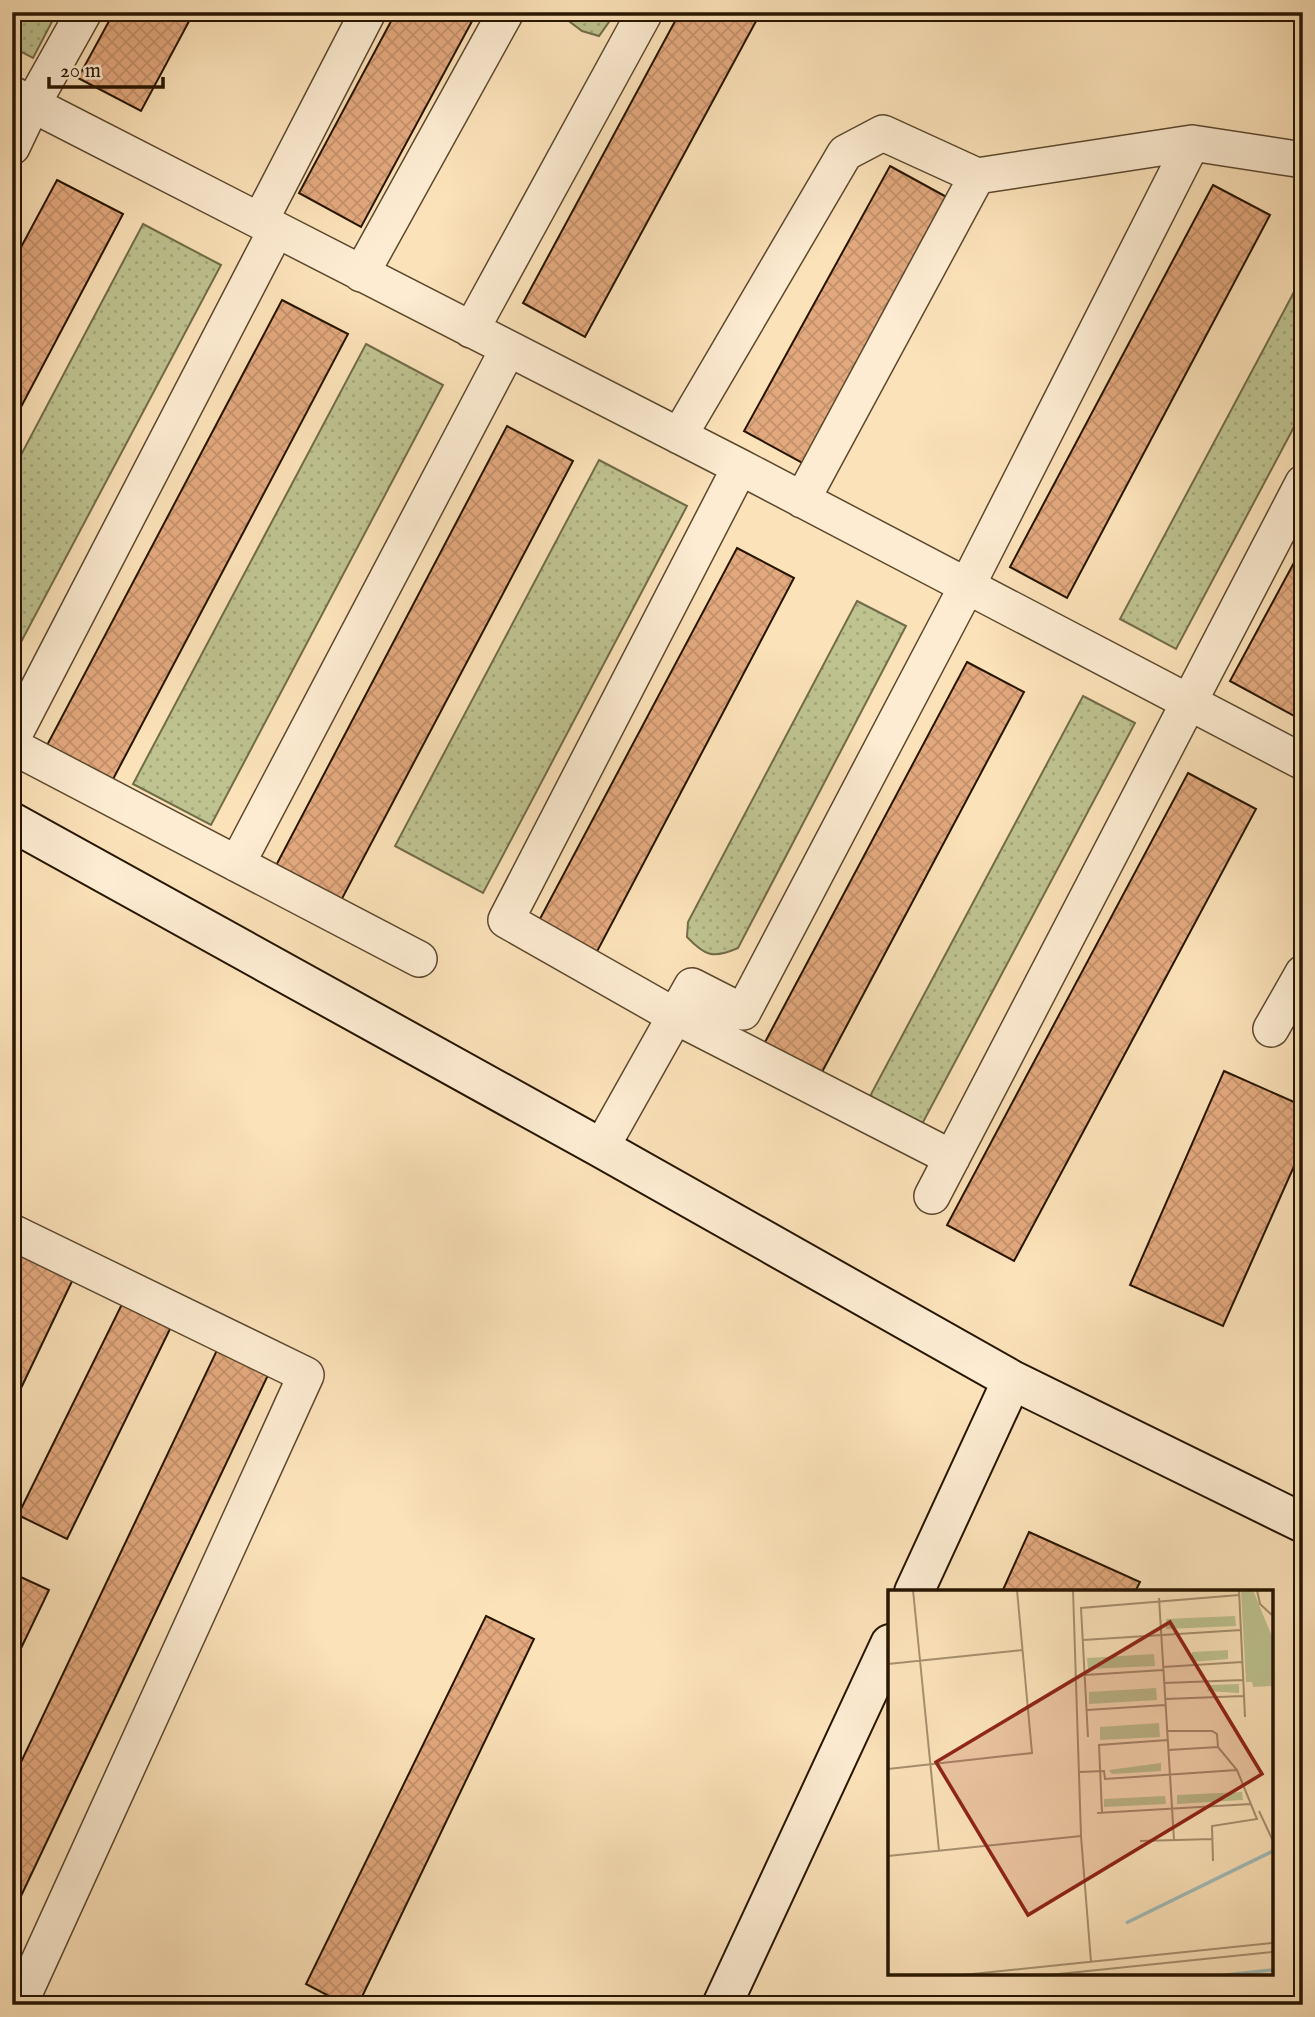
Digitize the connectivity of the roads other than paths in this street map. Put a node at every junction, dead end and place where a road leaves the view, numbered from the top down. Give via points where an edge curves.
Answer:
1 (84, 12) edge
2 (368, 12) edge
3 (506, 12) edge
4 (645, 12) edge
5 (22, 100) edge
6 (1192, 143) junction
7 (12, 147) edge
8 (1303, 160) edge
9 (977, 176) junction
10 (268, 226) junction
11 (361, 274) junction
12 (471, 330) junction
13 (508, 349) junction
14 (679, 436) junction
15 (740, 467) junction
16 (1303, 483) edge
17 (802, 500) junction
18 (967, 586) junction
19 (1189, 702) junction
20 (12, 739) edge
21 (12, 746) edge
22 (1303, 762) edge
23 (12, 822) edge
24 (237, 863) junction
25 (419, 959) dead end
26 (1303, 973) edge
27 (675, 1016) junction
28 (1272, 1029) dead end
29 (601, 1148) junction
30 (952, 1158) junction
31 (932, 1196) dead end
32 (12, 1232) edge
33 (1013, 1380) junction
34 (1303, 1523) edge
35 (915, 1590) edge
36 (888, 1648) edge
37 (19, 2005) edge
38 (722, 2005) edge

1 - 5 street
2 - 10 street
3 - 11 street
4 - 12 street
5 - 7 street
5 - 10 street
6 - 8 street
6 - 9 street
6 - 18 street
9 - 14 street via 883,133 845,153
9 - 17 street
10 - 11 street
10 - 20 street
11 - 12 street
12 - 13 street
13 - 14 street
13 - 24 street
14 - 15 street
15 - 17 street
15 - 27 street via 506,920
16 - 19 street
17 - 18 street
18 - 19 street
18 - 27 street via 743,1013 692,986
19 - 22 street
19 - 30 street
21 - 24 street
23 - 29 street
24 - 25 street
26 - 28 street
27 - 29 street
27 - 30 street
29 - 33 street
30 - 31 street
32 - 37 street via 306,1375
33 - 34 street
33 - 35 street
36 - 38 street

